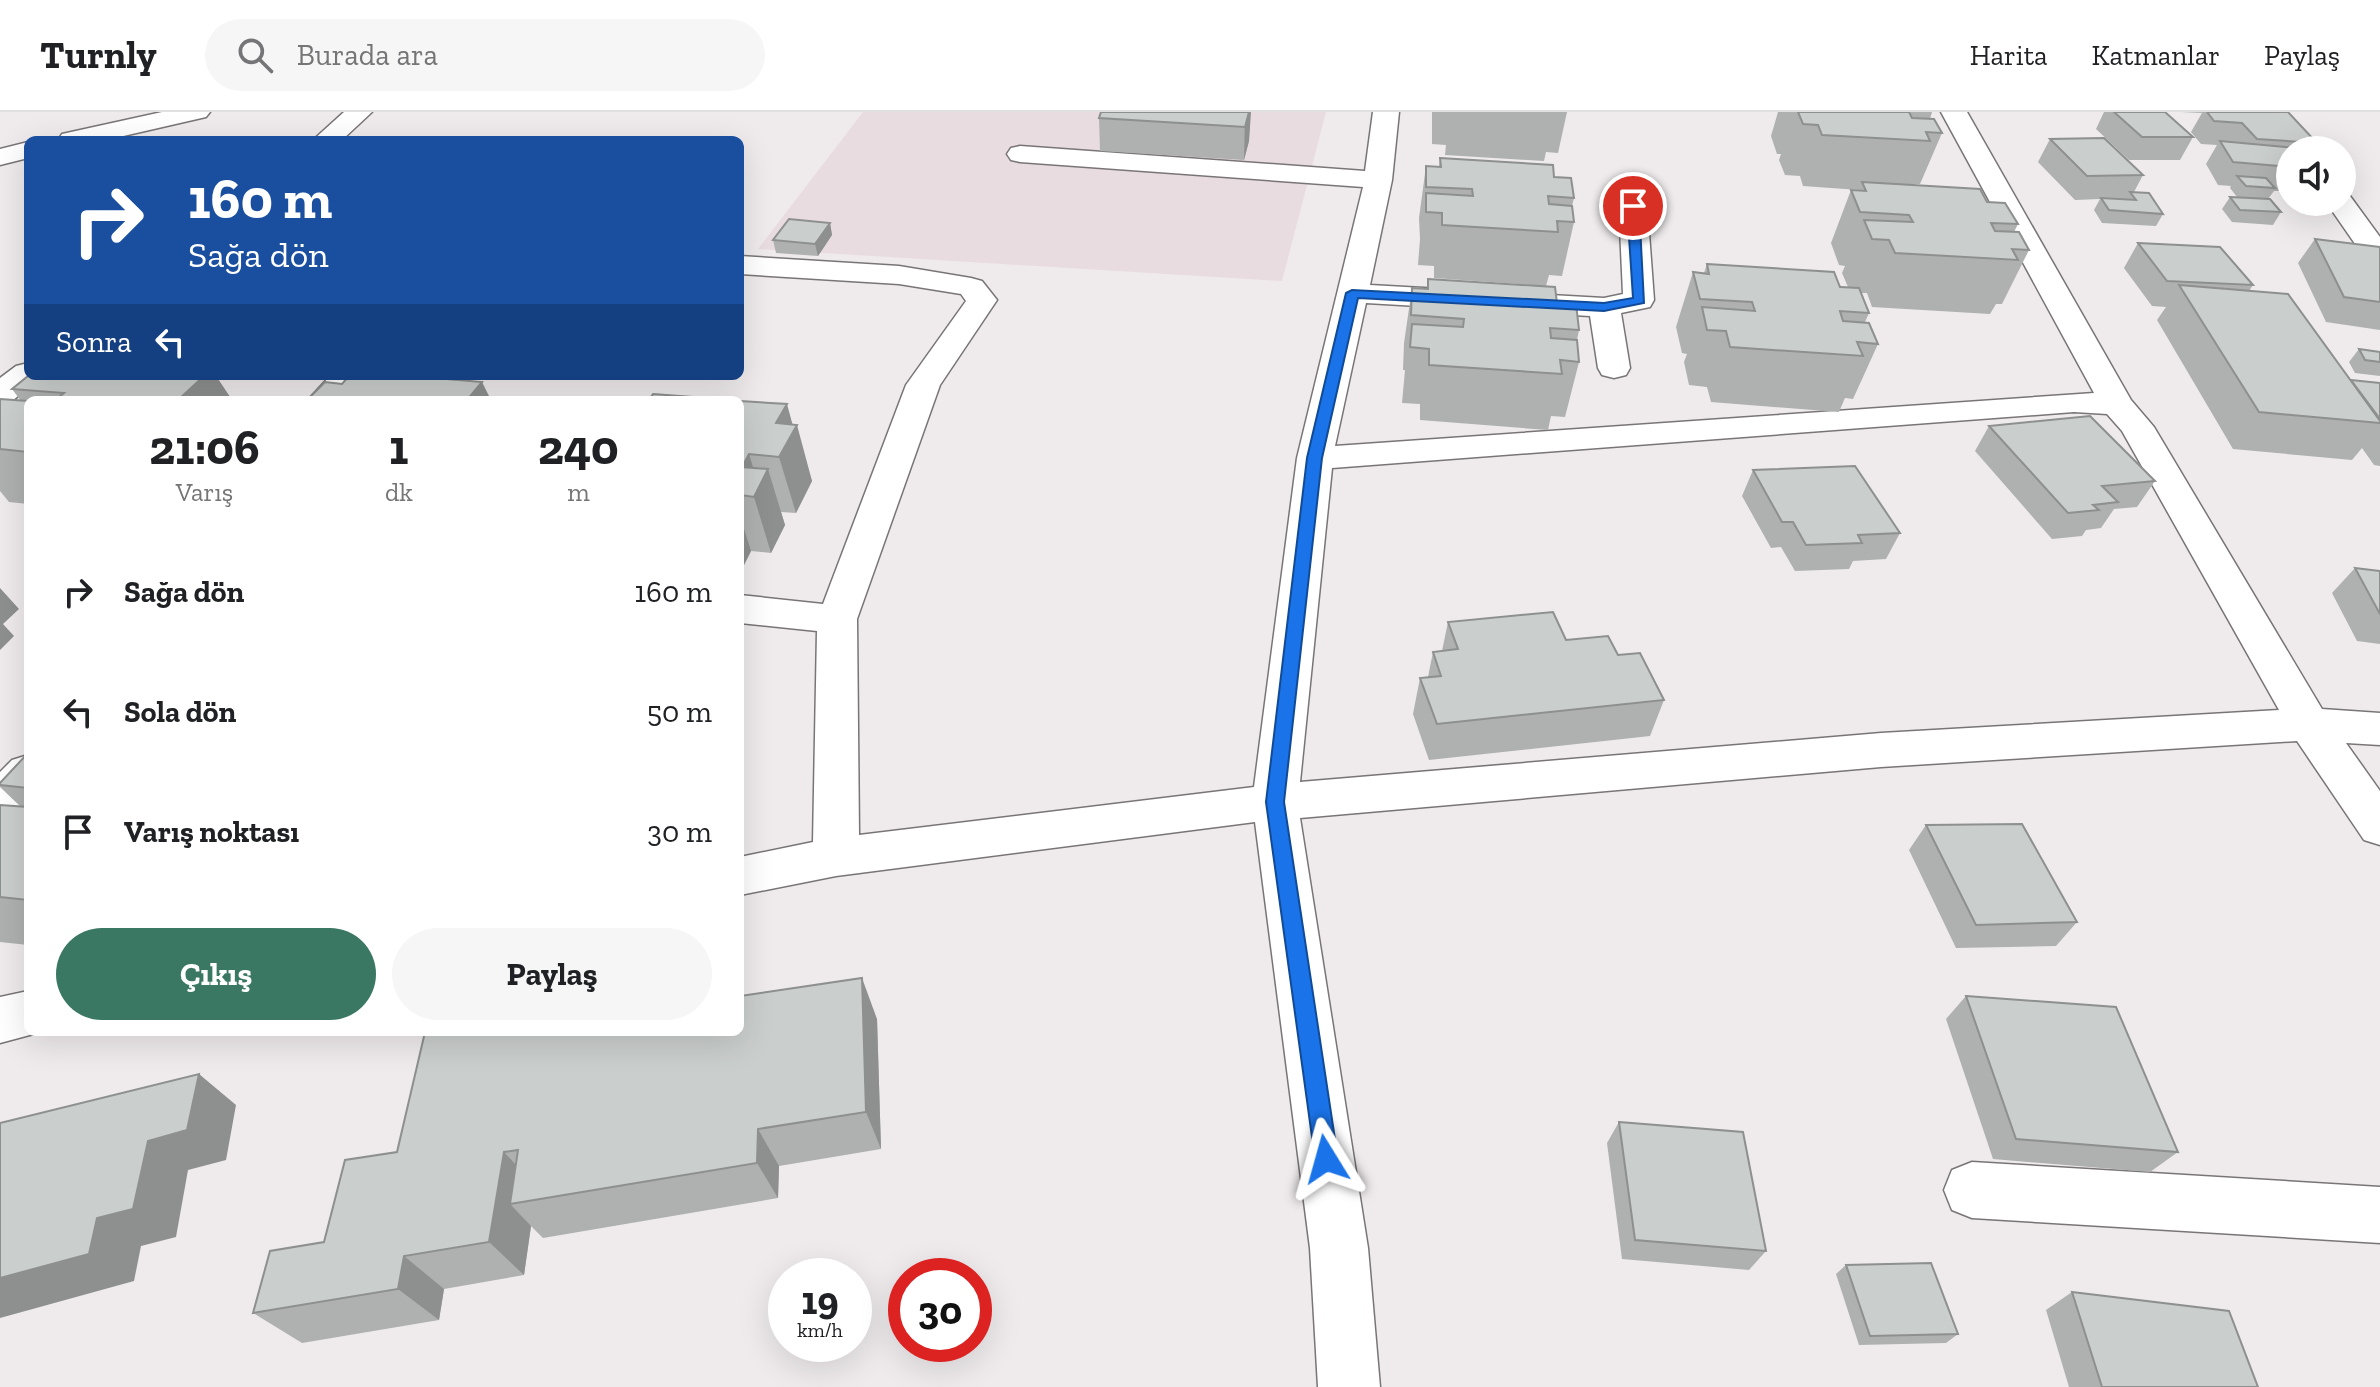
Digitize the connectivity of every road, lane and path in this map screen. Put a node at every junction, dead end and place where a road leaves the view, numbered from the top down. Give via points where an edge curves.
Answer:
1 (197, 112) edge
2 (359, 112) edge
3 (1386, 112) edge
4 (1954, 112) edge
5 (89, 136) edge
6 (331, 136) edge
7 (24, 151) edge
8 (1020, 154) dead end
9 (0, 157) edge
10 (1378, 180) junction
11 (1633, 206) dead end
12 (2350, 216) edge
13 (2380, 258) edge
14 (744, 265) edge
15 (1352, 293) junction
16 (1604, 307) junction
17 (1614, 368) dead end
18 (24, 376) edge
19 (345, 380) edge
20 (0, 394) edge
21 (329, 396) edge
22 (2117, 404) junction
23 (1315, 458) junction
24 (744, 609) edge
25 (837, 619) junction
26 (2309, 724) junction
27 (2380, 729) edge
28 (2380, 751) edge
29 (1275, 802) junction
30 (2380, 827) edge
31 (836, 857) junction
32 (744, 875) edge
33 (24, 1015) edge
34 (0, 1020) edge
35 (1972, 1190) dead end
36 (2380, 1215) edge
37 (1349, 1387) edge

1 - 5 street
2 - 6 street
3 - 10 street
4 - 22 street
7 - 9 street
8 - 10 street
10 - 15 street
11 - 16 street via 1639,300
12 - 13 street
14 - 25 street via 899,275 971,287 982,300 923,385
15 - 16 street
15 - 23 street
16 - 17 street
18 - 20 street
19 - 21 street
22 - 23 street via 2074,402
22 - 26 street via 2137,427
23 - 29 street
24 - 25 street
25 - 31 street
26 - 27 street
26 - 28 street
26 - 29 street via 1881,750
26 - 30 street
29 - 31 street
29 - 37 street via 1339,1248
31 - 32 street
33 - 34 street
35 - 36 street

